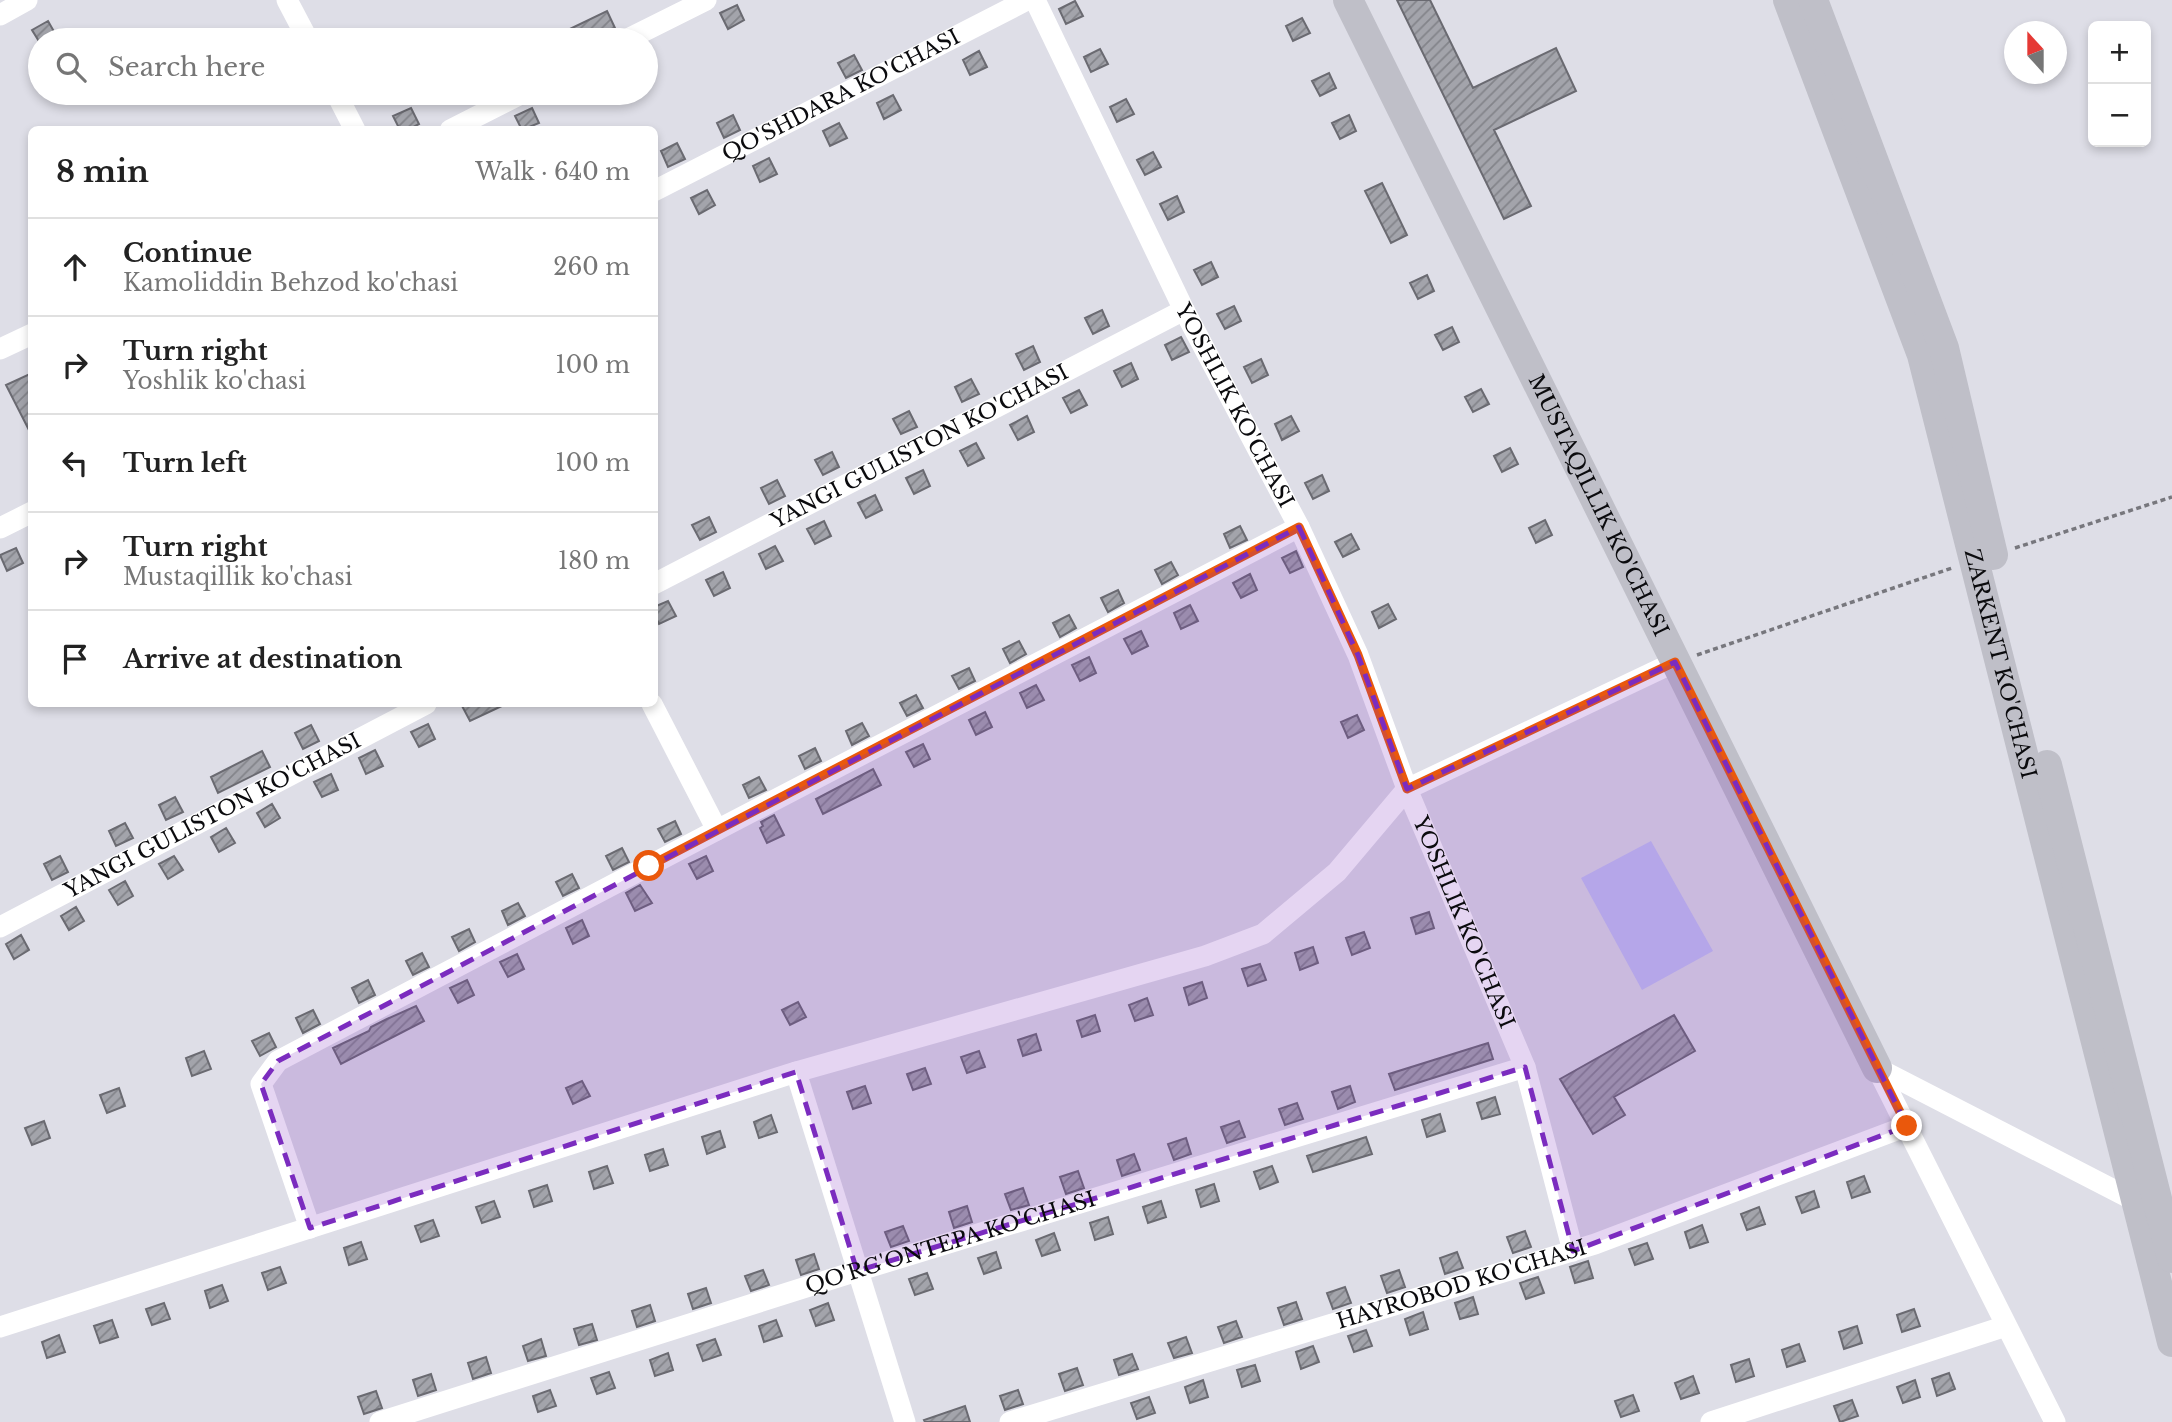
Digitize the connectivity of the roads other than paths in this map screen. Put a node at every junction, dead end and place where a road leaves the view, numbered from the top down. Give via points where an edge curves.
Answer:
1 (27, 0) edge
2 (287, 0) edge
3 (706, 0) edge
4 (1027, 0) edge
5 (1035, 0) edge
6 (1348, 0) edge
7 (1788, 0) edge
8 (1813, 0) edge
9 (0, 15) edge
10 (302, 28) edge
11 (650, 28) edge
12 (342, 105) edge
13 (499, 105) edge
14 (353, 126) edge
15 (458, 126) edge
16 (658, 189) edge
17 (1184, 310) junction
18 (28, 336) edge
19 (0, 349) edge
20 (28, 514) edge
21 (1299, 527) junction
22 (0, 528) edge
23 (1983, 558) junction
24 (658, 582) edge
25 (1675, 662) junction
26 (420, 707) edge
27 (654, 707) edge
28 (1407, 789) junction
29 (717, 830) junction
30 (0, 927) edge
31 (1525, 1067) junction
32 (1877, 1068) junction
33 (796, 1072) junction
34 (1907, 1126) junction
35 (2156, 1212) edge
36 (310, 1228) junction
37 (1573, 1251) junction
38 (2172, 1258) edge
39 (857, 1271) junction
40 (0, 1326) edge
41 (2006, 1326) junction
42 (2172, 1342) edge
43 (380, 1422) edge
44 (905, 1422) edge
45 (1010, 1422) edge
46 (1711, 1422) edge
47 (2055, 1422) edge

1 - 9 street
2 - 10 street
3 - 11 street
4 - 16 street, QO'SHDARA KO'CHASI
5 - 17 street, YOSHLIK KO'CHASI
6 - 25 main road, MUSTAQILLIK KO'CHASI
7 - 23 main road, ZARKENT KO'CHASI via 1922,355
8 - 23 main road, ZARKENT KO'CHASI via 1944,348
12 - 14 street
13 - 15 street
17 - 21 street, YOSHLIK KO'CHASI
17 - 24 street, YANGI GULISTON KO'CHASI
18 - 19 street
20 - 22 street
21 - 28 street, YOSHLIK KO'CHASI via 1358,655
21 - 29 street
23 - 35 main road, ZARKENT KO'CHASI
25 - 28 street
25 - 32 main road, MUSTAQILLIK KO'CHASI
26 - 30 street, YANGI GULISTON KO'CHASI
27 - 29 street
28 - 31 street, YOSHLIK KO'CHASI
28 - 33 street via 1337,872 1263,934 1205,956
29 - 36 street via 278,1061 261,1084
31 - 37 street, YOSHLIK KO'CHASI
31 - 39 street, QO'RG'ONTEPA KO'CHASI
32 - 34 street, MUSTAQILLIK KO'CHASI
32 - 35 street
33 - 36 street
33 - 39 street
34 - 37 street, HAYROBOD KO'CHASI
34 - 41 street, MUSTAQILLIK KO'CHASI
35 - 38 main road, ZARKENT KO'CHASI
35 - 42 main road, ZARKENT KO'CHASI
36 - 40 street
37 - 45 street, HAYROBOD KO'CHASI
39 - 43 street, QO'RG'ONTEPA KO'CHASI
39 - 44 street
41 - 46 street
41 - 47 street, MUSTAQILLIK KO'CHASI

